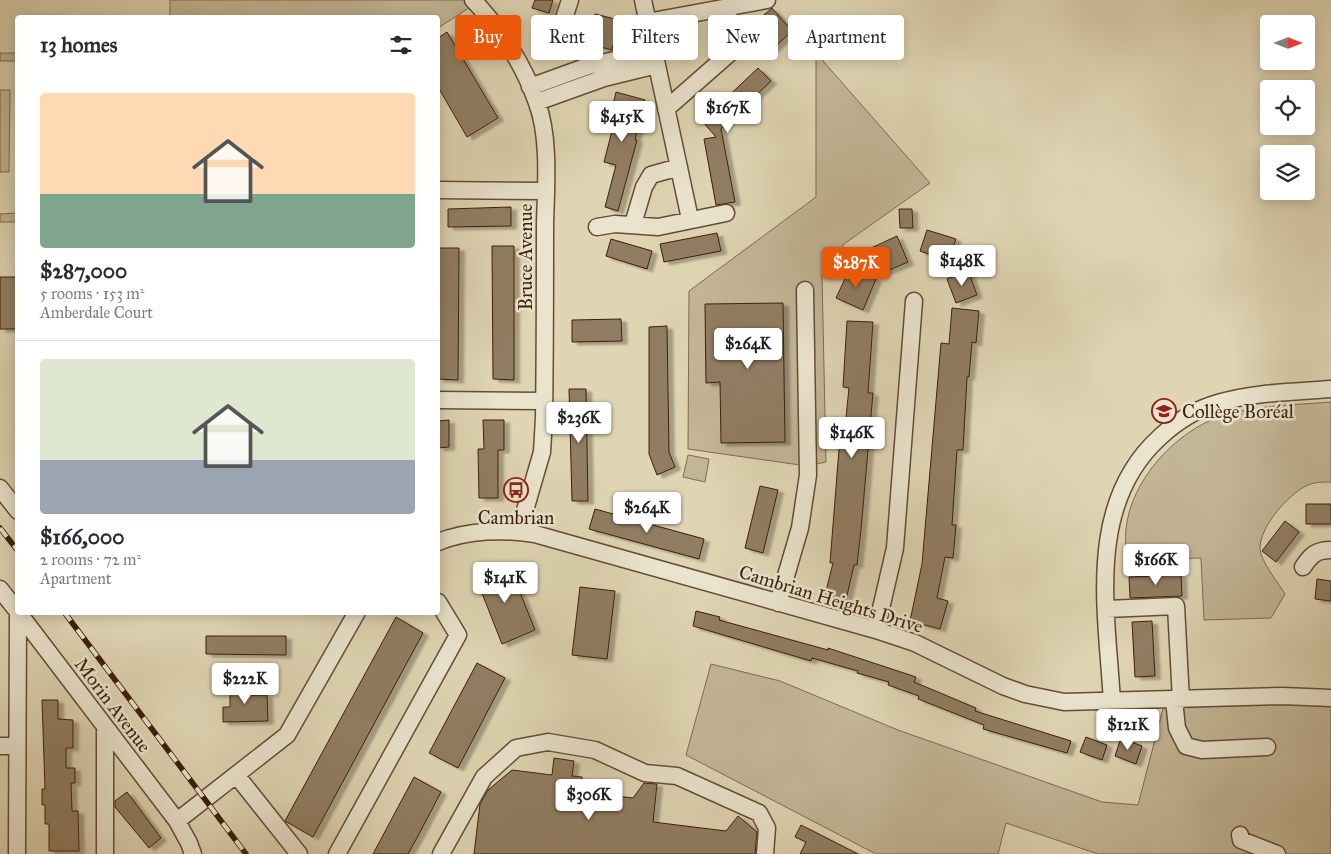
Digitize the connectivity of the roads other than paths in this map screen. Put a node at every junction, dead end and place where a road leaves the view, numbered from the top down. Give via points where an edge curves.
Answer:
1 (473, 0) edge
2 (570, 0) edge
3 (642, 0) edge
4 (767, 0) edge
5 (727, 8) junction
6 (565, 15) edge
7 (645, 15) edge
8 (687, 15) edge
9 (638, 60) edge
10 (655, 60) edge
11 (534, 95) junction
12 (666, 109) junction
13 (679, 168) junction
14 (440, 190) edge
15 (546, 191) junction
16 (726, 213) dead end
17 (690, 219) junction
18 (633, 224) junction
19 (597, 227) dead end
20 (804, 290) dead end
21 (914, 302) dead end
22 (1331, 389) edge
23 (440, 400) edge
24 (544, 401) junction
25 (0, 488) edge
26 (15, 507) edge
27 (519, 531) junction
28 (440, 541) edge
29 (1331, 550) edge
30 (1303, 567) dead end
31 (0, 589) edge
32 (778, 603) junction
33 (440, 605) edge
34 (15, 609) edge
35 (1107, 610) junction
36 (18, 615) edge
37 (20, 615) edge
38 (355, 615) edge
39 (876, 630) junction
40 (1331, 698) edge
41 (1178, 700) junction
42 (1112, 702) junction
43 (106, 728) junction
44 (0, 746) edge
45 (17, 746) junction
46 (1267, 747) dead end
47 (236, 776) junction
48 (177, 821) junction
49 (1240, 835) dead end
50 (17, 854) edge
51 (105, 854) edge
52 (192, 854) edge
53 (299, 854) edge
54 (337, 854) edge
55 (441, 854) edge
56 (764, 854) edge
57 (1277, 854) edge

1 - 11 street, Bruce Avenue via 497,29
2 - 6 street
3 - 7 street
4 - 5 street
5 - 8 street
5 - 12 street via 732,35 731,52
9 - 11 street via 588,66
10 - 12 street
11 - 15 street, Bruce Avenue via 543,135
12 - 13 street
13 - 17 street
13 - 18 street via 652,176 644,187
14 - 15 street
15 - 24 street, Bruce Avenue
16 - 17 street
17 - 18 street via 658,227
18 - 19 street
20 - 32 street via 808,475 800,528
21 - 39 street via 895,548
22 - 35 street via 1216,403 1172,426 1155,441 1130,473 1112,512 1105,570
23 - 24 street
24 - 27 street, Bruce Avenue via 542,452
25 - 26 street
27 - 28 street, Cambrian Heights Drive via 473,533
27 - 32 street, Cambrian Heights Drive
29 - 30 street via 1318,550
31 - 34 street, Morin Avenue
32 - 39 street, Cambrian Heights Drive
33 - 54 street via 458,635
35 - 41 street via 1176,606
35 - 42 street
36 - 45 street
37 - 43 street, Morin Avenue
38 - 47 street via 287,736
39 - 42 street, Cambrian Heights Drive via 915,643 1025,694 1064,702
40 - 41 street, Cambrian Heights Drive via 1283,696
41 - 42 street, Cambrian Heights Drive
41 - 46 street via 1177,728 1186,746 1202,750
43 - 48 street, Morin Avenue
43 - 51 street
44 - 45 street
45 - 50 street
47 - 48 street
47 - 53 street
48 - 52 street, Morin Avenue
49 - 57 street via 1241,840
55 - 56 street via 484,777 516,748 548,742 595,750 645,773 677,776 759,813 767,828

